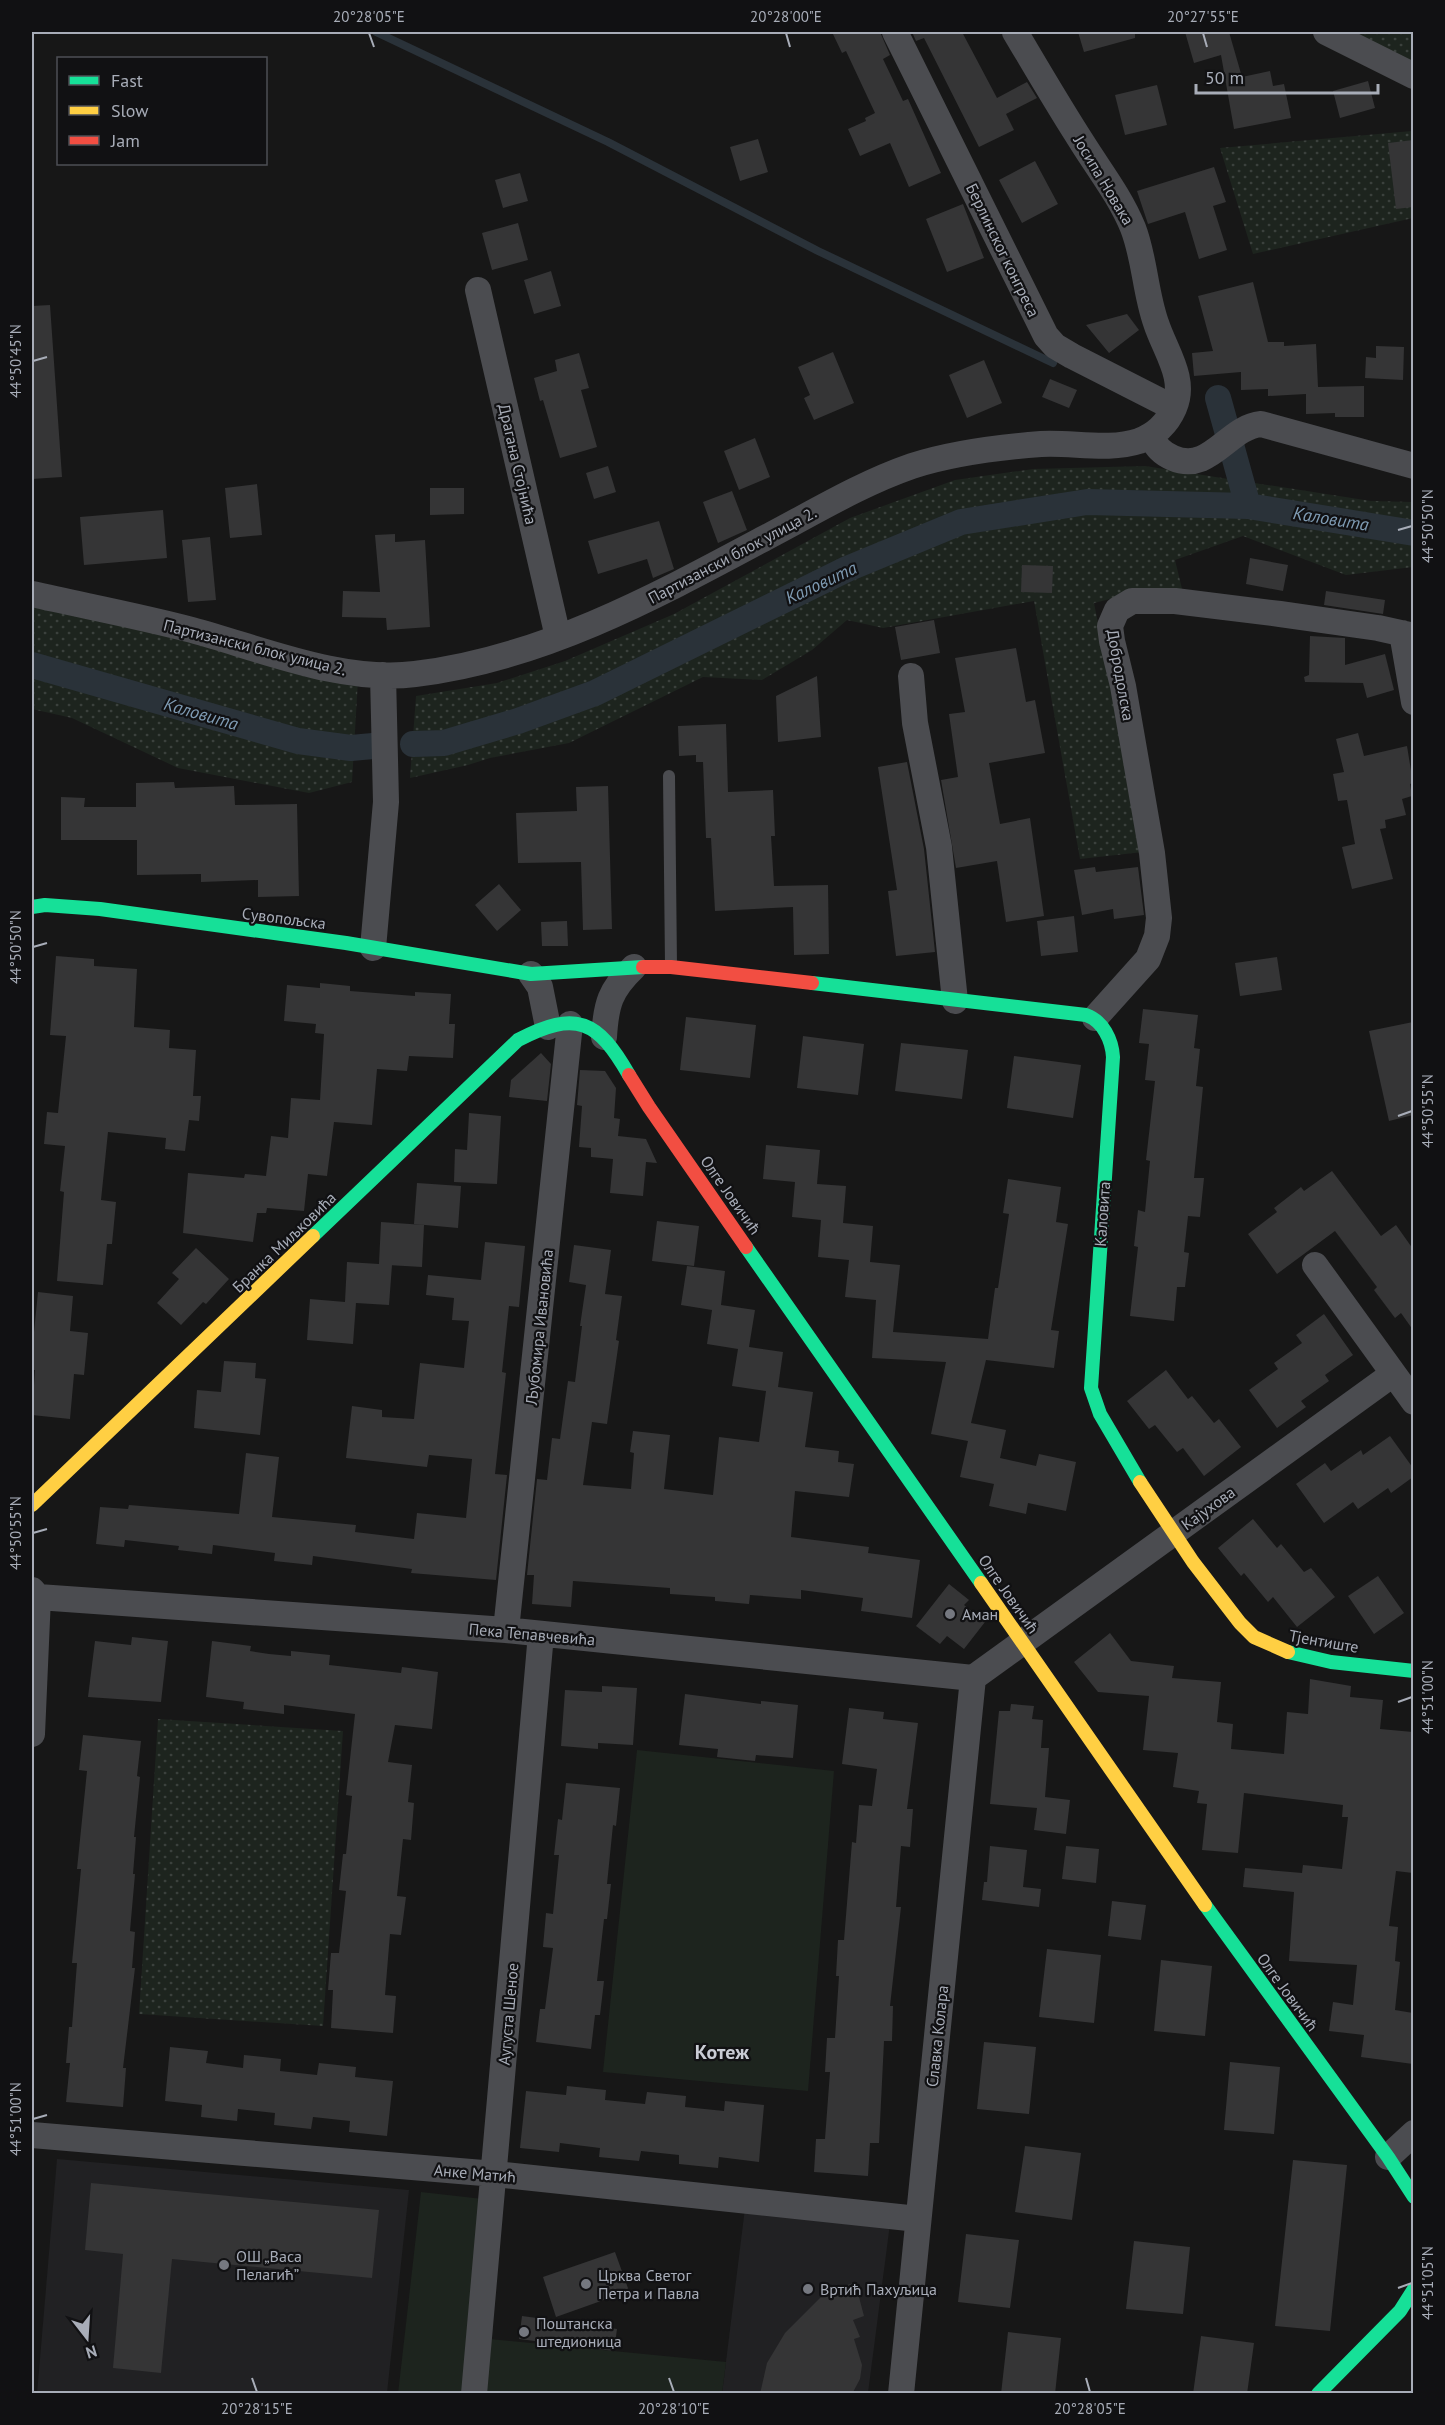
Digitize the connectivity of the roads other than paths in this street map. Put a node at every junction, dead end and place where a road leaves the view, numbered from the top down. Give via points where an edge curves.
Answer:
1 (895, 32) edge
2 (1015, 32) edge
3 (1326, 32) edge
4 (1413, 76) edge
5 (478, 290) dead end
6 (1174, 408) junction
7 (1150, 436) junction
8 (1413, 466) edge
9 (32, 594) edge
10 (1408, 635) edge
11 (558, 637) junction
12 (383, 675) junction
13 (911, 676) dead end
14 (1413, 702) edge
15 (669, 776) dead end
16 (32, 907) edge
17 (373, 948) junction
18 (634, 967) junction
19 (671, 967) junction
20 (531, 974) junction
21 (955, 1001) junction
22 (1095, 1018) junction
23 (559, 1025) junction
24 (604, 1037) junction
25 (1315, 1265) dead end
26 (1393, 1374) junction
27 (1413, 1401) edge
28 (32, 1505) edge
29 (1174, 1533) junction
30 (35, 1593) edge
31 (506, 1630) junction
32 (541, 1635) junction
33 (1022, 1641) junction
34 (1413, 1671) edge
35 (973, 1678) junction
36 (32, 1734) edge
37 (1413, 2133) edge
38 (32, 2135) edge
39 (1388, 2157) junction
40 (495, 2174) junction
41 (1413, 2197) edge
42 (918, 2218) junction
43 (1413, 2289) edge
44 (1407, 2315) edge
45 (474, 2394) edge
46 (901, 2394) edge
47 (1318, 2394) edge

1 - 6 street, Берлинског конгреса via 1046,336 1072,356
2 - 6 street, Јосипа Новака via 1134,230 1156,323 1177,375
3 - 4 street
5 - 11 street, Драгана Стојнића
6 - 7 street via 1166,423
7 - 8 street via 1160,451 1184,462 1199,461 1238,433 1261,423
7 - 11 street, Партизански блок улица 2. via 1124,444 1042,444 940,458 910,467 860,488 622,612
9 - 12 street, Партизански блок улица 2. via 190,630 311,664
10 - 14 street
10 - 22 street, Добродолска via 1291,615 1174,602 1132,602 1118,610 1110,626 1150,842 1159,918 1148,959
11 - 12 street, Партизански блок улица 2. via 490,660 414,674
12 - 17 street via 386,802
13 - 21 street via 915,723 939,847
15 - 19 lane
16 - 17 street, Сувопољска via 100,909
17 - 20 street, Сувопољска
18 - 19 street
18 - 20 street
18 - 24 street via 610,997
19 - 21 street
20 - 23 street, Љубомира Ивановића
21 - 22 street
22 - 29 street, Каловита via 1107,1034 1113,1057 1092,1394 1101,1416
23 - 24 street via 588,1027
23 - 28 street, Бранка Миљковића via 518,1040
23 - 31 street, Љубомира Ивановића
24 - 33 street, Олге Јовичић
25 - 26 street
26 - 27 street
26 - 29 street, Кајухова
29 - 33 street, Кајухова
29 - 34 street, Тјентиште via 1251,1635 1277,1649 1313,1658
30 - 31 street, Пека Тепавчевића
30 - 36 street
31 - 32 street, Пека Тепавчевића
32 - 35 street, Пека Тепавчевића
32 - 40 street, Аугуста Шеное
33 - 35 street
33 - 39 street, Олге Јовичић via 1236,1949
35 - 42 street, Славка Колара
37 - 39 street
38 - 40 street, Анке Матић
39 - 41 street, Олге Јовичић
40 - 42 street, Анке Матић
40 - 45 street, Аугуста Шеное
42 - 46 street, Славка Колара
43 - 44 street
44 - 47 street

